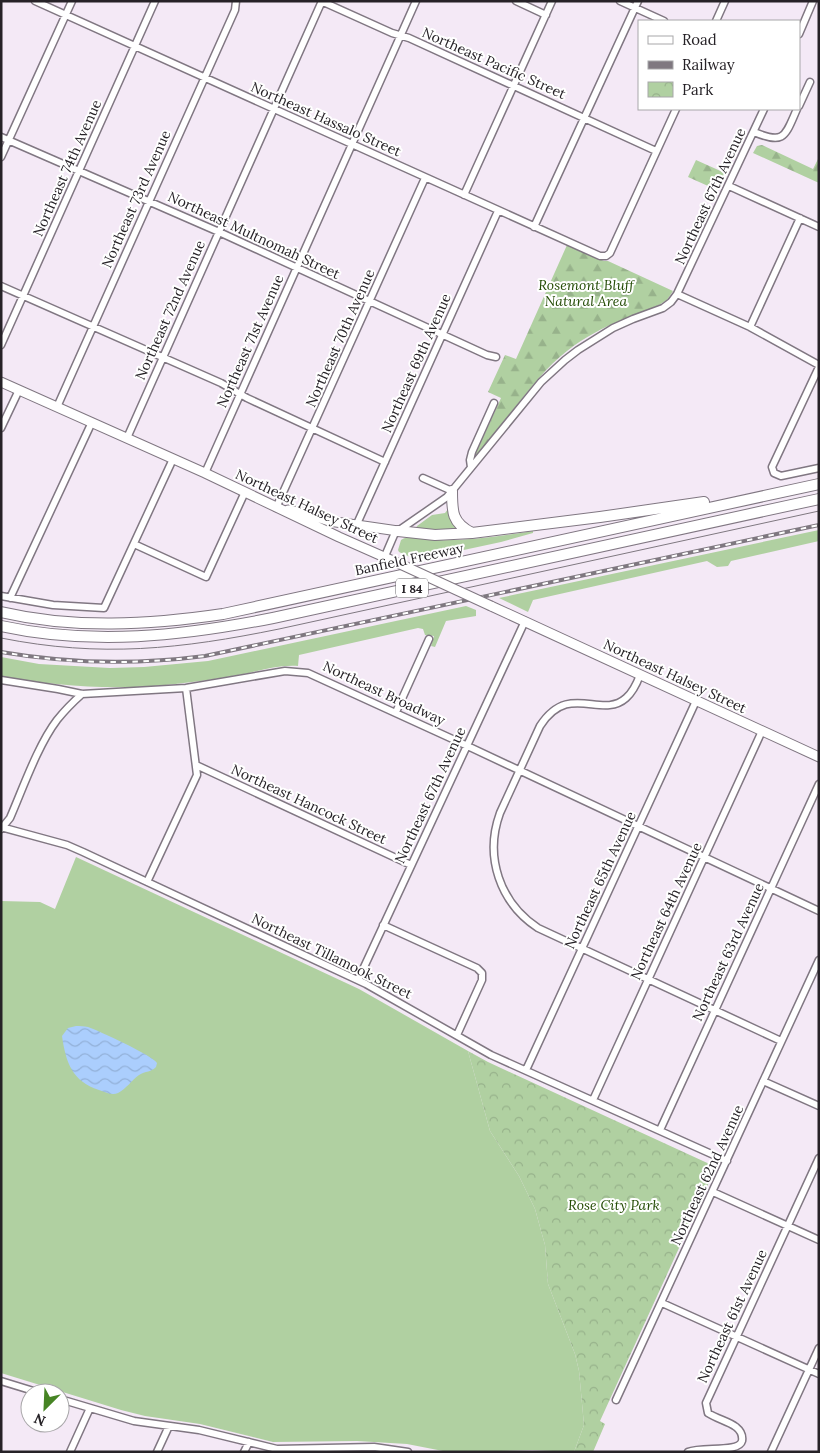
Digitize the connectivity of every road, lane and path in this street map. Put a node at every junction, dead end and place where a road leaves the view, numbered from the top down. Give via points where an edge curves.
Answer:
1 (35, 1) edge
2 (72, 1) edge
3 (155, 1) edge
4 (236, 1) edge
5 (322, 1) edge
6 (416, 1) edge
7 (516, 1) edge
8 (552, 1) edge
9 (620, 1) edge
10 (638, 1) edge
11 (725, 1) edge
12 (813, 1) edge
13 (635, 8) junction
14 (66, 15) junction
15 (546, 15) junction
16 (662, 20) edge
17 (716, 20) edge
18 (800, 32) edge
19 (401, 36) junction
20 (135, 47) junction
21 (204, 78) junction
22 (810, 82) dead end
23 (514, 85) junction
24 (800, 103) edge
25 (274, 109) junction
26 (676, 110) edge
27 (764, 110) edge
28 (797, 110) edge
29 (584, 118) junction
30 (754, 132) junction
31 (1, 136) edge
32 (9, 140) junction
33 (352, 144) junction
34 (656, 151) junction
35 (1, 158) edge
36 (79, 171) junction
37 (426, 178) junction
38 (728, 186) junction
39 (464, 195) junction
40 (149, 201) junction
41 (498, 211) junction
42 (800, 218) junction
43 (534, 227) junction
44 (819, 227) edge
45 (219, 232) junction
46 (297, 268) junction
47 (1, 286) edge
48 (677, 294) junction
49 (23, 296) junction
50 (370, 302) junction
51 (93, 326) junction
52 (750, 327) junction
53 (442, 335) junction
54 (1, 345) edge
55 (163, 357) junction
56 (496, 357) dead end
57 (819, 366) edge
58 (1, 382) edge
59 (19, 390) junction
60 (240, 394) junction
61 (494, 403) dead end
62 (57, 407) junction
63 (92, 422) junction
64 (1, 428) edge
65 (313, 428) junction
66 (127, 438) junction
67 (173, 459) junction
68 (385, 462) junction
69 (471, 468) junction
70 (819, 468) edge
71 (205, 473) junction
72 (423, 478) dead end
73 (819, 484) edge
74 (452, 491) junction
75 (245, 492) junction
76 (749, 498) junction
77 (819, 499) edge
78 (276, 508) junction
79 (356, 526) junction
80 (398, 531) junction
81 (472, 533) junction
82 (134, 544) junction
83 (385, 556) junction
84 (1, 596) edge
85 (10, 598) junction
86 (1, 612) edge
87 (525, 621) junction
88 (1, 626) edge
89 (429, 639) dead end
90 (640, 675) junction
91 (1, 680) edge
92 (186, 688) junction
93 (82, 694) junction
94 (696, 701) junction
95 (396, 712) junction
96 (762, 731) junction
97 (467, 745) junction
98 (819, 758) edge
99 (196, 765) junction
100 (519, 770) junction
101 (819, 784) edge
102 (638, 827) junction
103 (2, 828) edge
104 (704, 858) junction
105 (411, 865) junction
106 (147, 882) junction
107 (771, 889) junction
108 (819, 911) edge
109 (383, 925) junction
110 (582, 949) junction
111 (819, 960) edge
112 (358, 980) junction
113 (649, 980) junction
114 (715, 1011) junction
115 (457, 1035) junction
116 (781, 1041) junction
117 (526, 1070) junction
118 (763, 1081) junction
119 (593, 1100) junction
120 (819, 1106) edge
121 (660, 1130) junction
122 (819, 1158) edge
123 (727, 1161) junction
124 (713, 1192) junction
125 (788, 1226) junction
126 (819, 1240) edge
127 (662, 1303) junction
128 (736, 1336) junction
129 (819, 1348) edge
130 (809, 1369) junction
131 (819, 1374) edge
132 (1, 1381) edge
133 (20, 1387) edge
134 (616, 1400) dead end
135 (70, 1402) edge
136 (90, 1408) junction
137 (169, 1426) junction
138 (248, 1442) junction
139 (333, 1449) edge
140 (715, 1451) edge
141 (70, 1452) edge
142 (158, 1452) edge
143 (244, 1452) edge
144 (408, 1452) edge
145 (688, 1452) edge
146 (771, 1452) edge

1 - 14 street, Northeast Hassalo Street
2 - 14 street
3 - 20 street, Northeast 74th Avenue
4 - 21 street, Northeast 73rd Avenue via 235,10
5 - 19 street, Northeast Pacific Street
5 - 25 street, Northeast 72nd Avenue
6 - 19 street, Northeast 71st Avenue
7 - 15 street
8 - 15 street
9 - 13 street
10 - 13 street
11 - 17 street
12 - 18 street
13 - 16 street
13 - 29 street
14 - 20 street, Northeast Hassalo Street
14 - 32 street
15 - 23 street
19 - 23 street, Northeast Pacific Street
19 - 33 street, Northeast 71st Avenue
20 - 21 street, Northeast Hassalo Street
20 - 36 street, Northeast 74th Avenue
21 - 25 street, Northeast Hassalo Street
21 - 40 street, Northeast 73rd Avenue
22 - 24 street
23 - 29 street, Northeast Pacific Street
23 - 39 street
25 - 33 street, Northeast Hassalo Street
25 - 45 street, Northeast 72nd Avenue
26 - 34 street
27 - 30 street, Northeast 67th Avenue
28 - 30 street via 786,133 778,138
29 - 34 street, Northeast Pacific Street
29 - 43 street
30 - 38 street, Northeast 67th Avenue
31 - 32 street, Northeast Multnomah Street
32 - 35 street
32 - 36 street, Northeast Multnomah Street
33 - 37 street, Northeast Hassalo Street
33 - 46 street, Northeast 71st Avenue
34 - 43 street, Northeast Hassalo Street via 606,256
36 - 40 street, Northeast Multnomah Street
36 - 49 street, Northeast 74th Avenue
37 - 39 street, Northeast Hassalo Street
37 - 50 street, Northeast 70th Avenue
38 - 42 street
38 - 48 street, Northeast 67th Avenue
39 - 41 street, Northeast Hassalo Street
40 - 45 street, Northeast Multnomah Street
40 - 51 street, Northeast 73rd Avenue
41 - 43 street, Northeast Hassalo Street
41 - 53 street, Northeast 69th Avenue
42 - 44 street
42 - 52 street
45 - 46 street, Northeast Multnomah Street
45 - 55 street, Northeast 72nd Avenue
46 - 50 street, Northeast Multnomah Street
46 - 60 street, Northeast 71st Avenue
47 - 49 street
48 - 52 street
48 - 69 street via 663,308 612,328 565,360 542,382
49 - 51 street
49 - 54 street, Northeast 74th Avenue
50 - 53 street, Northeast Multnomah Street
50 - 65 street, Northeast 70th Avenue
51 - 55 street
51 - 62 street, Northeast 73rd Avenue
52 - 57 street
53 - 56 street, Northeast Multnomah Street
53 - 68 street, Northeast 69th Avenue
55 - 60 street
55 - 66 street, Northeast 72nd Avenue
57 - 70 street via 772,467 774,473 781,476
58 - 59 main road, Northeast Halsey Street
59 - 62 main road, Northeast Halsey Street
59 - 64 street
60 - 65 street
60 - 71 street, Northeast 71st Avenue
61 - 69 street via 472,452
62 - 63 main road, Northeast Halsey Street
63 - 66 main road, Northeast Halsey Street
63 - 85 street
65 - 68 street
65 - 78 street, Northeast 70th Avenue
66 - 67 main road, Northeast Halsey Street
67 - 71 main road, Northeast Halsey Street
67 - 82 street
68 - 79 street, Northeast 69th Avenue
69 - 74 street
71 - 75 main road, Northeast Halsey Street
72 - 74 street
73 - 76 highway, Banfield Freeway / I 84
74 - 80 street
74 - 81 highway via 455,517 461,527
75 - 78 main road, Northeast Halsey Street
75 - 82 street via 206,577
76 - 81 highway via 720,499
76 - 86 highway, Banfield Freeway / I 84 via 207,616 149,623 102,624 54,621
77 - 88 highway, Banfield Freeway / I 84 via 201,631 102,638 53,635
78 - 79 main road
78 - 83 main road, Northeast Halsey Street
79 - 80 main road
80 - 81 highway via 436,535
80 - 83 street
82 - 85 street via 104,608
83 - 87 main road, Northeast Halsey Street, bridge
84 - 85 street
87 - 90 main road, Northeast Halsey Street
87 - 97 street, Northeast 67th Avenue
89 - 95 street
90 - 94 main road, Northeast Halsey Street
90 - 100 street via 631,693 616,704 575,702 553,710 540,726
91 - 93 street, Northeast Broadway
92 - 93 street, Northeast Broadway
92 - 95 street, Northeast Broadway via 300,671
92 - 99 street
93 - 103 street via 52,727 10,818
94 - 96 main road, Northeast Halsey Street
94 - 102 street, Northeast 65th Avenue
95 - 97 street, Northeast Broadway
96 - 98 main road, Northeast Halsey Street
96 - 104 street, Northeast 64th Avenue
97 - 100 street, Northeast Broadway
97 - 105 street, Northeast 67th Avenue
99 - 105 street, Northeast Hancock Street
99 - 106 street via 196,775
100 - 102 street, Northeast Broadway
100 - 110 street via 496,825 494,855 498,879 524,918
101 - 107 street, Northeast 63rd Avenue
102 - 104 street, Northeast Broadway
102 - 110 street, Northeast 65th Avenue
103 - 106 street, Northeast Tillamook Street via 73,848
104 - 107 street, Northeast Broadway
104 - 113 street, Northeast 64th Avenue
105 - 109 street, Northeast 67th Avenue
106 - 112 street, Northeast Tillamook Street
107 - 108 street, Northeast Broadway
107 - 114 street, Northeast 63rd Avenue
109 - 112 street, Northeast 67th Avenue
109 - 115 street via 482,973 482,980
110 - 113 street
110 - 117 street, Northeast 65th Avenue
111 - 116 street, Northeast 62nd Avenue
112 - 115 street, Northeast Tillamook Street
113 - 114 street
113 - 119 street, Northeast 64th Avenue
114 - 116 street
114 - 121 street, Northeast 63rd Avenue
115 - 117 street, Northeast Tillamook Street
116 - 118 street, Northeast 62nd Avenue
117 - 119 street, Northeast Tillamook Street
118 - 120 street
118 - 123 street, Northeast 62nd Avenue
119 - 121 street, Northeast Tillamook Street
121 - 123 street, Northeast Tillamook Street
122 - 125 street, Northeast 61st Avenue
123 - 124 street, Northeast 62nd Avenue
124 - 125 street
124 - 127 street, Northeast 62nd Avenue
125 - 126 street
125 - 128 street, Northeast 61st Avenue
127 - 128 street
127 - 134 street, Northeast 62nd Avenue
128 - 130 street
128 - 140 street, Northeast 61st Avenue via 706,1407 708,1413 738,1429 742,1441 735,1450
129 - 130 street
130 - 131 street
130 - 146 street
132 - 133 street
135 - 136 street
136 - 137 street via 134,1422
136 - 141 street
137 - 138 street
137 - 142 street
138 - 139 street via 286,1450
138 - 143 street
139 - 144 street via 374,1447
140 - 145 street, Northeast 61st Avenue

